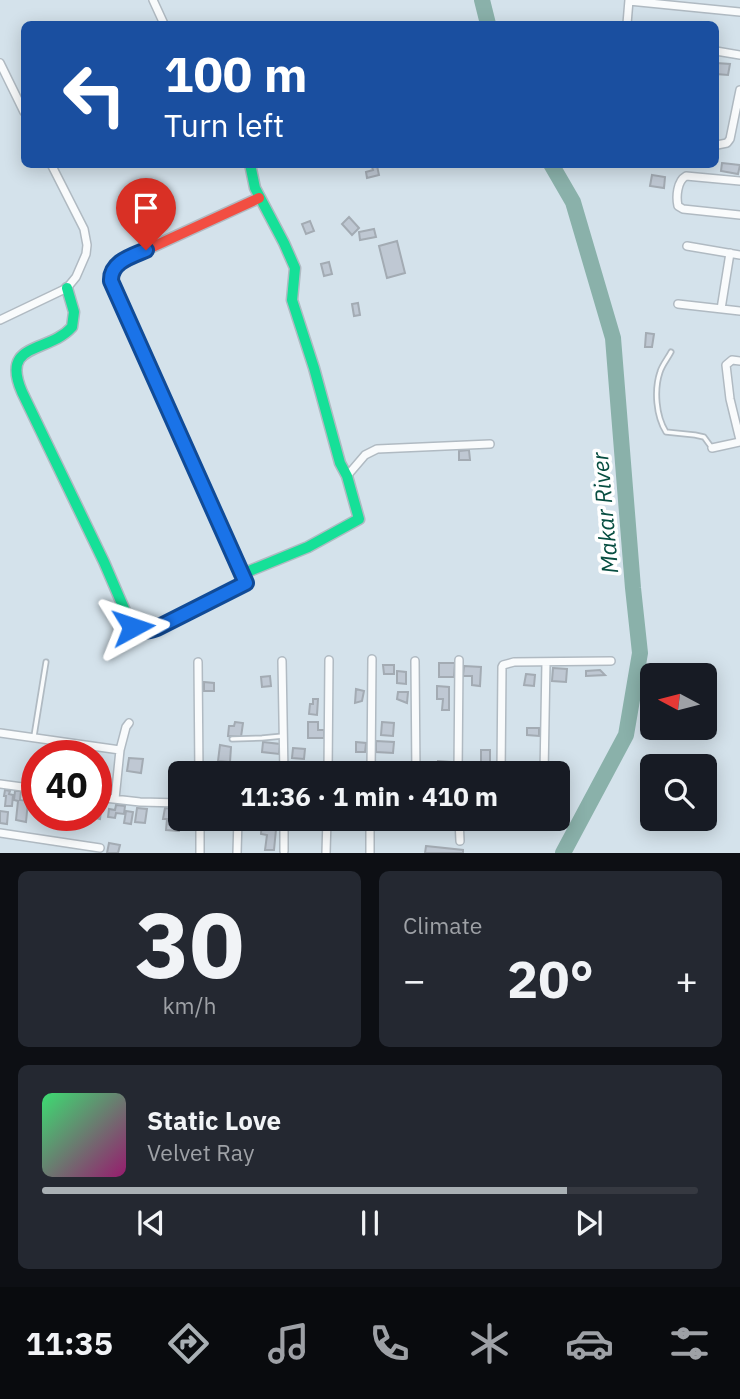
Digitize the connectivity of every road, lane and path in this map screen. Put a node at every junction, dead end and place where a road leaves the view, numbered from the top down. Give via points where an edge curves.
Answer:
1 (153, 0) edge
2 (629, 0) edge
3 (740, 12) edge
4 (163, 21) edge
5 (626, 21) edge
6 (719, 52) edge
7 (740, 55) edge
8 (0, 63) edge
9 (740, 90) edge
10 (21, 106) edge
11 (719, 145) edge
12 (53, 168) edge
13 (250, 168) edge
14 (740, 181) edge
15 (259, 198) junction
16 (740, 215) edge
17 (687, 246) dead end
18 (730, 253) junction
19 (740, 254) edge
20 (67, 288) junction
21 (678, 304) dead end
22 (721, 309) junction
23 (740, 311) edge
24 (0, 320) edge
25 (671, 352) dead end
26 (740, 361) edge
27 (740, 441) edge
28 (490, 444) dead end
29 (712, 448) joint
30 (346, 476) junction
31 (242, 574) junction
32 (372, 659) dead end
33 (328, 660) dead end
34 (459, 660) dead end
35 (282, 661) dead end
36 (415, 661) dead end
37 (611, 661) dead end
38 (46, 662) dead end
39 (198, 662) dead end
40 (546, 662) junction
41 (129, 723) dead end
42 (0, 733) edge
43 (285, 735) junction
44 (33, 738) junction
45 (232, 739) dead end
46 (120, 750) junction
47 (199, 761) edge
48 (284, 761) edge
49 (328, 761) edge
50 (371, 761) edge
51 (416, 761) edge
52 (458, 761) edge
53 (501, 761) edge
54 (544, 761) edge
55 (0, 784) edge
56 (21, 787) edge
57 (112, 799) edge
58 (115, 799) junction
59 (168, 803) edge
60 (200, 831) edge
61 (238, 831) edge
62 (284, 831) edge
63 (327, 831) edge
64 (370, 831) edge
65 (460, 831) edge
66 (0, 833) edge
67 (460, 841) dead end
68 (100, 848) dead end
69 (284, 851) dead end
70 (200, 853) edge
71 (237, 853) edge
72 (326, 853) edge
73 (370, 853) edge

1 - 4 street
2 - 3 street
2 - 5 street
6 - 7 street
8 - 10 street
9 - 11 street via 730,139
12 - 20 street via 87,244 76,277
13 - 15 street
14 - 16 street via 686,176 680,182 677,200 683,209
15 - 30 street via 295,268 292,300
15 - 31 street via 124,260 110,277
17 - 18 street
18 - 19 street
18 - 22 street
20 - 24 street
20 - 31 street via 72,327 23,354 16,376 133,627 157,628 246,583
21 - 22 street
22 - 23 street
25 - 29 lane via 658,384 662,426 666,432 704,437
26 - 27 street via 726,365
27 - 29 street
28 - 30 street via 377,449
30 - 31 street via 359,519 308,547
32 - 50 street
33 - 49 street
34 - 52 street
35 - 43 street
36 - 51 street
37 - 40 street
38 - 44 lane
39 - 47 street
40 - 53 street via 514,662 502,667
40 - 54 street
41 - 46 street
42 - 44 street
43 - 45 lane
43 - 48 street
44 - 46 street
46 - 58 street
55 - 56 street
57 - 58 street
58 - 59 street
60 - 70 street
61 - 71 street
62 - 69 street
63 - 72 street
64 - 73 street
65 - 67 street
66 - 68 street

